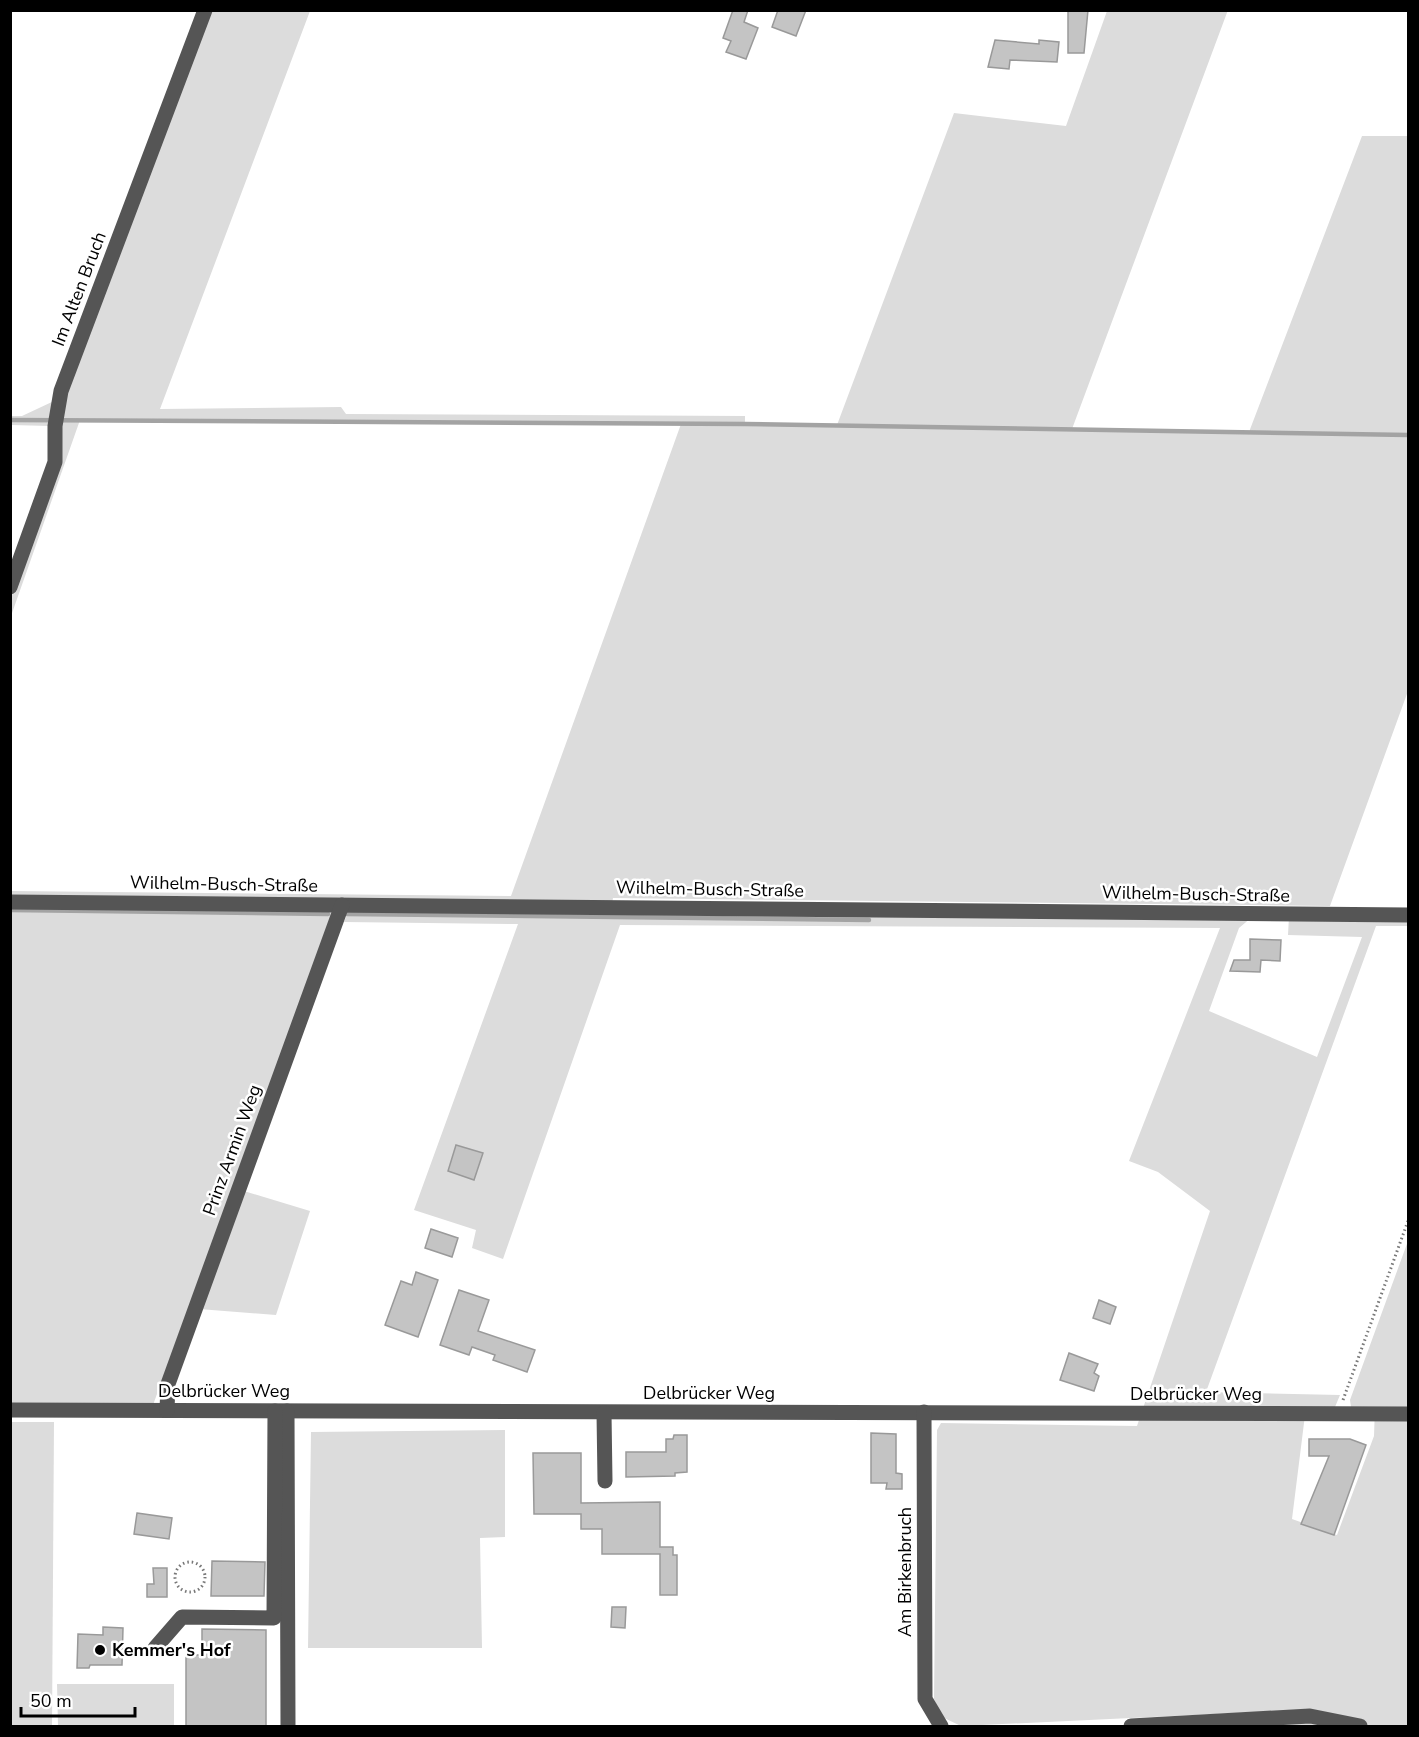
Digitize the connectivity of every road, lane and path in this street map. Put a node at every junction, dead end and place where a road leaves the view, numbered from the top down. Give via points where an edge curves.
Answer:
1 (205, 10) edge
2 (10, 587) edge
3 (10, 902) edge
4 (342, 905) junction
5 (1408, 915) edge
6 (1408, 1221) edge
7 (10, 1410) edge
8 (167, 1410) junction
9 (281, 1411) junction
10 (924, 1412) junction
11 (604, 1413) junction
12 (1338, 1414) junction
13 (1408, 1414) edge
14 (605, 1481) dead end
15 (191, 1592) joint
16 (155, 1648) dead end
17 (288, 1726) edge
18 (940, 1726) edge
19 (1131, 1726) edge
20 (1360, 1726) edge

1 - 2 street, Im Alten Bruch via 61,391 55,419 55,462
3 - 4 street, Wilhelm-Busch-Straße
4 - 5 street, Wilhelm-Busch-Straße
4 - 8 street, Prinz Armin Weg via 168,1384
6 - 12 path
7 - 8 street, Delbrücker Weg
8 - 9 street, Delbrücker Weg
9 - 11 street, Delbrücker Weg
9 - 16 street via 274,1618 182,1617
9 - 17 street
10 - 11 street, Delbrücker Weg
10 - 12 street, Delbrücker Weg
10 - 18 street, Am Birkenbruch via 925,1699
11 - 14 street
12 - 13 street, Delbrücker Weg
15 - 15 path via 202,1587 206,1575 193,1562 181,1564 175,1576 179,1588
19 - 20 street via 1310,1716

